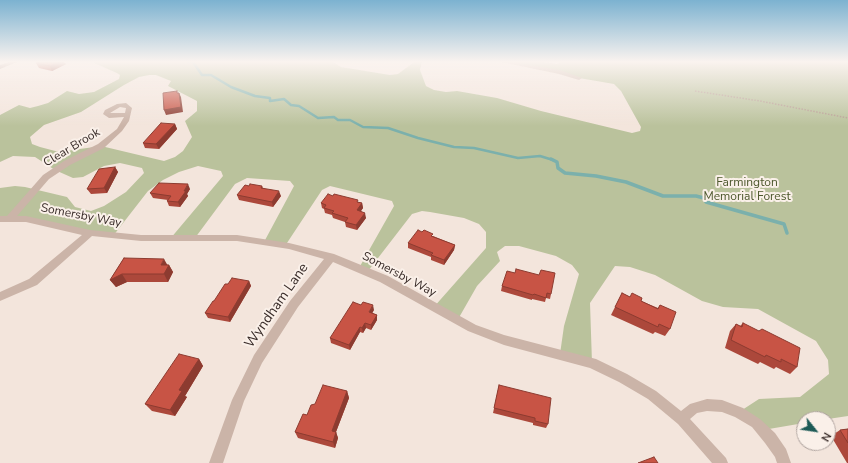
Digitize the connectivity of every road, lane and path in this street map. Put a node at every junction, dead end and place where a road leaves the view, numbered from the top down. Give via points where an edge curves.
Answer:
1 (695, 91) dead end
2 (128, 115) dead end
3 (848, 118) edge
4 (5, 218) edge
5 (90, 233) junction
6 (331, 257) junction
7 (0, 297) edge
8 (682, 420) junction
9 (216, 463) edge
10 (721, 463) edge
11 (784, 463) edge

1 - 3 path
2 - 4 street, Clear Brook via 124,126 114,136 46,177
4 - 5 street, Somersby Way via 40,221
5 - 6 street, Somersby Way via 140,238 237,238 289,246
5 - 7 street via 48,271 32,282
6 - 8 street, Somersby Way via 384,279 477,330 504,340 576,358 608,370 652,395
6 - 9 street, Wyndham Lane via 286,315 258,360 238,400
8 - 10 street, Somersby Way
8 - 11 street via 684,415 694,408 707,405 722,406 739,412 756,423 770,438

